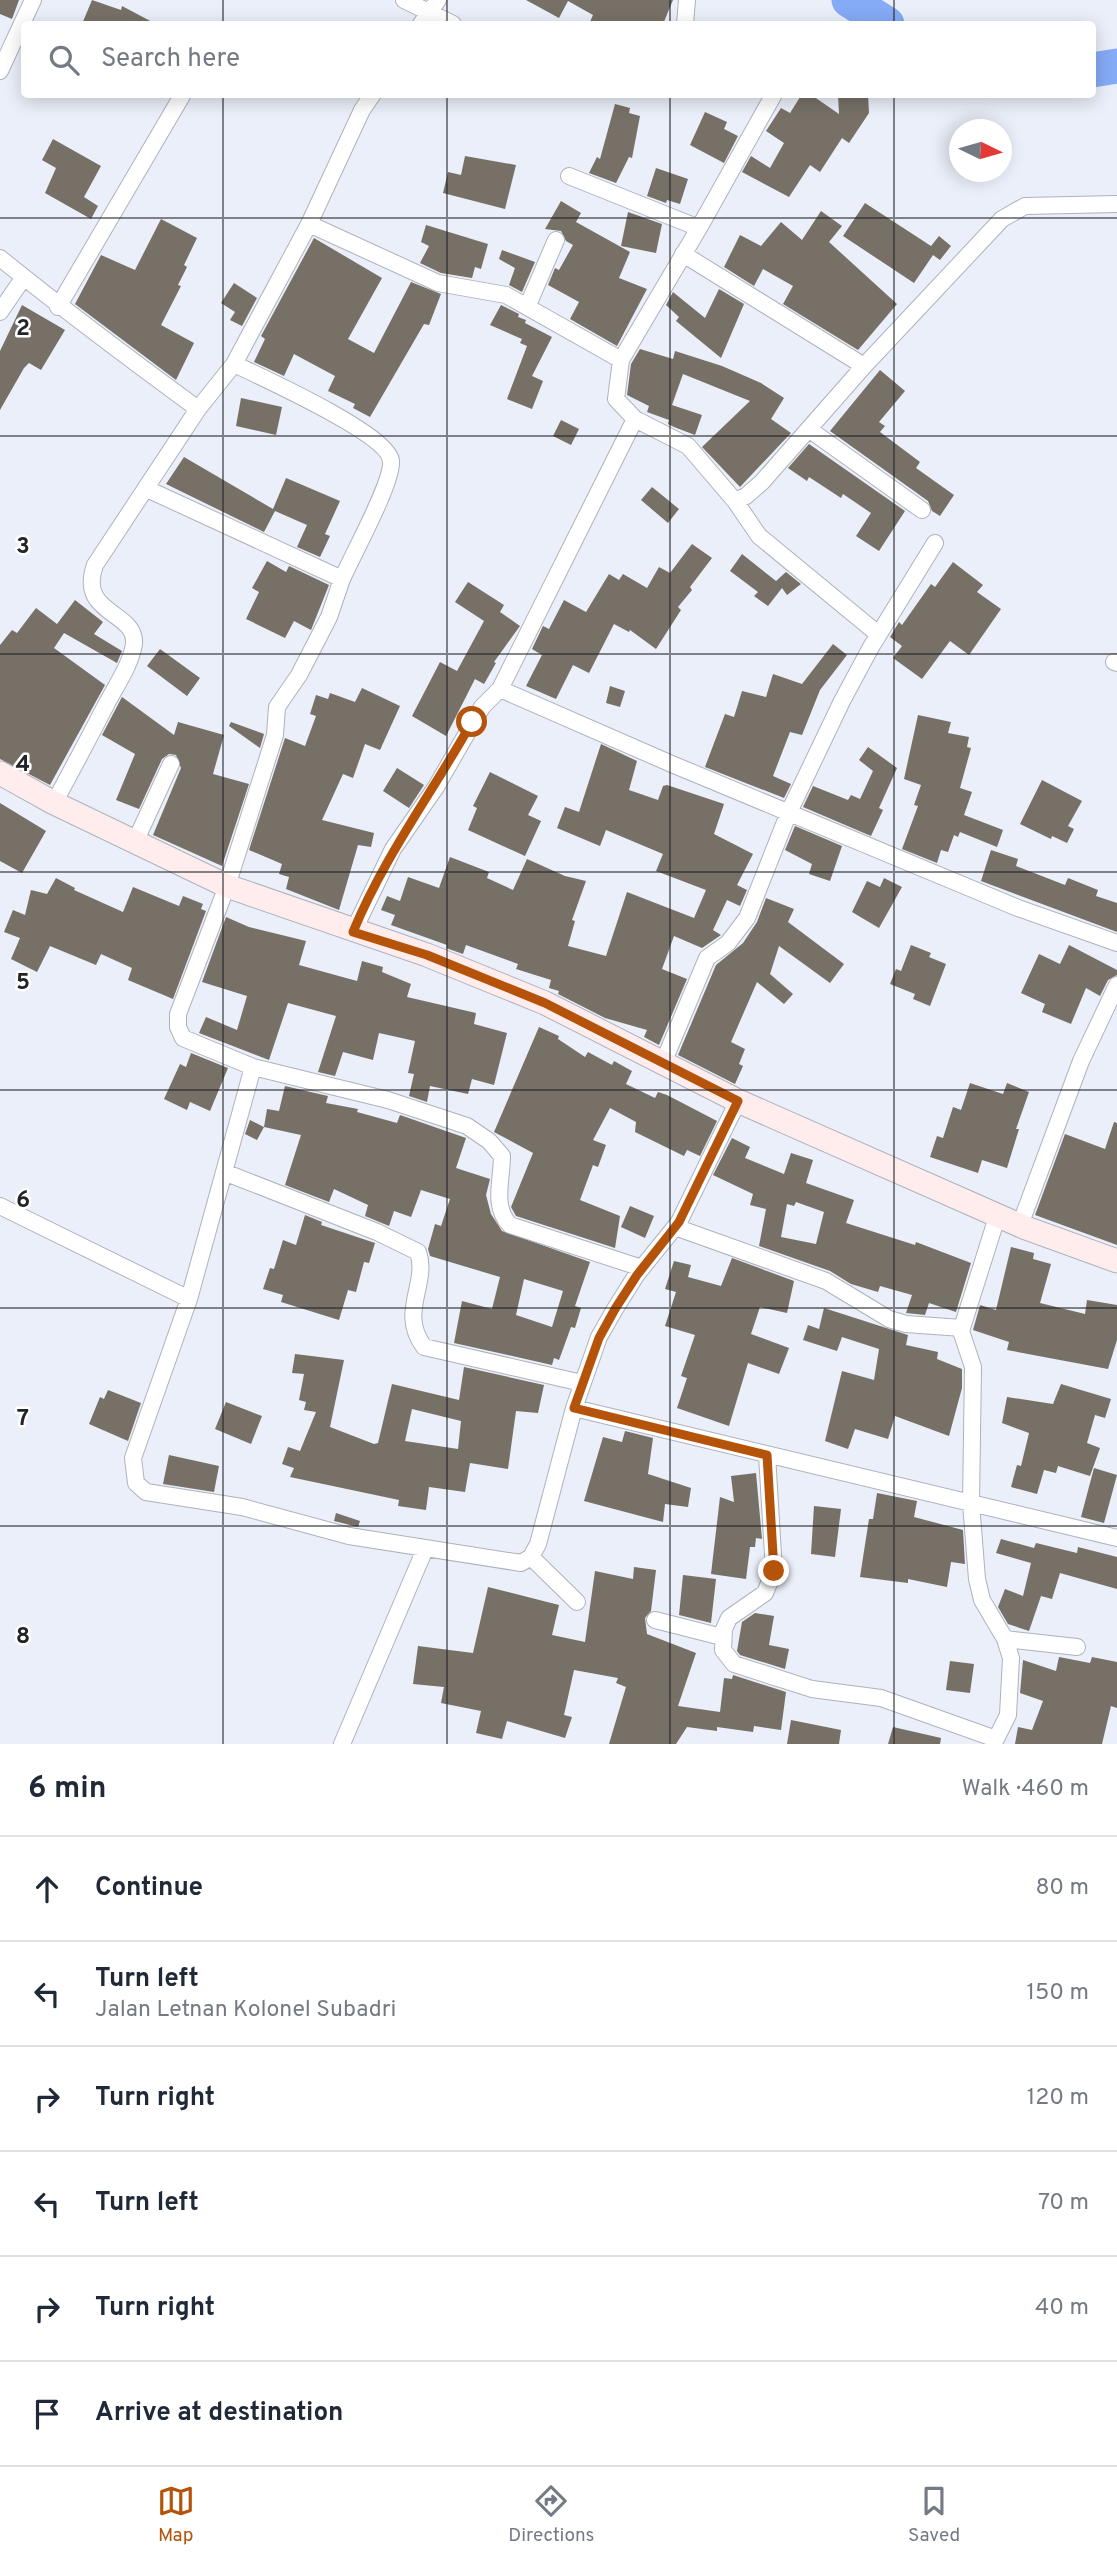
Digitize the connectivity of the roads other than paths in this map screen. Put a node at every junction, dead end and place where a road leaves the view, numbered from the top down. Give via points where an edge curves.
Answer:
1 (33, 0) edge
2 (404, 0) edge
3 (438, 0) edge
4 (687, 0) edge
5 (425, 19) edge
6 (23, 21) edge
7 (685, 21) edge
8 (21, 25) edge
9 (2, 64) edge
10 (181, 98) edge
11 (370, 98) edge
12 (772, 98) edge
13 (569, 176) dead end
14 (1117, 204) edge
15 (309, 224) junction
16 (699, 228) junction
17 (556, 240) dead end
18 (683, 254) junction
19 (0, 258) edge
20 (24, 277) junction
21 (528, 305) junction
22 (58, 307) junction
23 (0, 312) edge
24 (621, 360) junction
25 (234, 364) junction
26 (864, 366) junction
27 (198, 410) junction
28 (635, 419) junction
29 (810, 430) junction
30 (147, 489) junction
31 (735, 501) junction
32 (922, 510) dead end
33 (935, 543) dead end
34 (342, 579) junction
35 (878, 634) junction
36 (500, 688) junction
37 (171, 764) dead end
38 (0, 773) edge
39 (54, 803) junction
40 (789, 812) junction
41 (135, 842) junction
42 (227, 886) junction
43 (353, 932) junction
44 (1117, 943) edge
45 (1117, 985) edge
46 (663, 1063) junction
47 (253, 1067) junction
48 (738, 1101) junction
49 (224, 1172) junction
50 (0, 1206) edge
51 (998, 1214) junction
52 (1020, 1225) junction
53 (675, 1227) junction
54 (1117, 1261) edge
55 (642, 1268) junction
56 (189, 1299) junction
57 (962, 1328) junction
58 (582, 1383) junction
59 (574, 1408) junction
60 (767, 1455) junction
61 (971, 1503) junction
62 (1117, 1538) edge
63 (425, 1549) junction
64 (531, 1557) junction
65 (577, 1602) dead end
66 (655, 1620) dead end
67 (722, 1637) junction
68 (1005, 1639) junction
69 (1077, 1647) dead end
70 (995, 1741) edge
71 (342, 1744) edge

1 - 6 street
2 - 5 street
3 - 5 street
4 - 7 street
8 - 9 street
10 - 22 street
11 - 15 street
12 - 16 street
13 - 16 street
14 - 26 street via 1025,206 1002,219
15 - 21 street via 438,283 506,295
15 - 25 street
16 - 18 street
17 - 21 street
18 - 24 street
18 - 26 street
19 - 20 street
20 - 22 street
20 - 23 street
21 - 24 street
22 - 27 street
24 - 28 street via 616,399
25 - 27 street
25 - 34 street via 321,407 386,449 391,460 387,482
26 - 29 street
27 - 30 street
28 - 31 street via 688,446
28 - 36 street
29 - 31 street via 762,482
29 - 32 street
30 - 34 street
30 - 39 street via 95,565 90,584 101,606 128,627 134,645
31 - 35 street via 759,536
33 - 35 street
34 - 42 street via 318,639 277,707 275,735
35 - 40 street
36 - 40 street
36 - 43 street via 482,706 436,787 393,849
37 - 41 street
38 - 39 main road
39 - 41 main road
40 - 44 street via 1018,908
40 - 46 street via 747,918 728,943 707,958
41 - 42 main road
42 - 43 main road
42 - 47 street via 177,1021 183,1038
43 - 46 main road via 427,955 545,1003
45 - 52 street via 1081,1061
46 - 48 main road
47 - 49 street
47 - 55 street via 388,1100 467,1126 502,1156 500,1216 509,1225
48 - 51 main road
48 - 53 street
49 - 56 street
49 - 58 street via 418,1252 421,1262 412,1306 414,1331 424,1347
50 - 56 street
51 - 52 main road
51 - 57 street
52 - 54 main road
53 - 55 street
53 - 57 street via 826,1281 889,1319
55 - 58 street via 599,1338
56 - 63 street via 133,1458 136,1483 146,1492 170,1498 242,1507 349,1536
57 - 61 street via 973,1367
58 - 59 street
59 - 60 street
59 - 64 street
60 - 61 street
60 - 67 street via 774,1571 765,1593 729,1618
61 - 62 street
61 - 68 street via 982,1600
63 - 64 street via 521,1563
63 - 71 street
64 - 65 street
66 - 67 street
67 - 70 street via 723,1650 734,1664 812,1689 881,1698
68 - 69 street
68 - 70 street via 1011,1658 1012,1693 1008,1715

